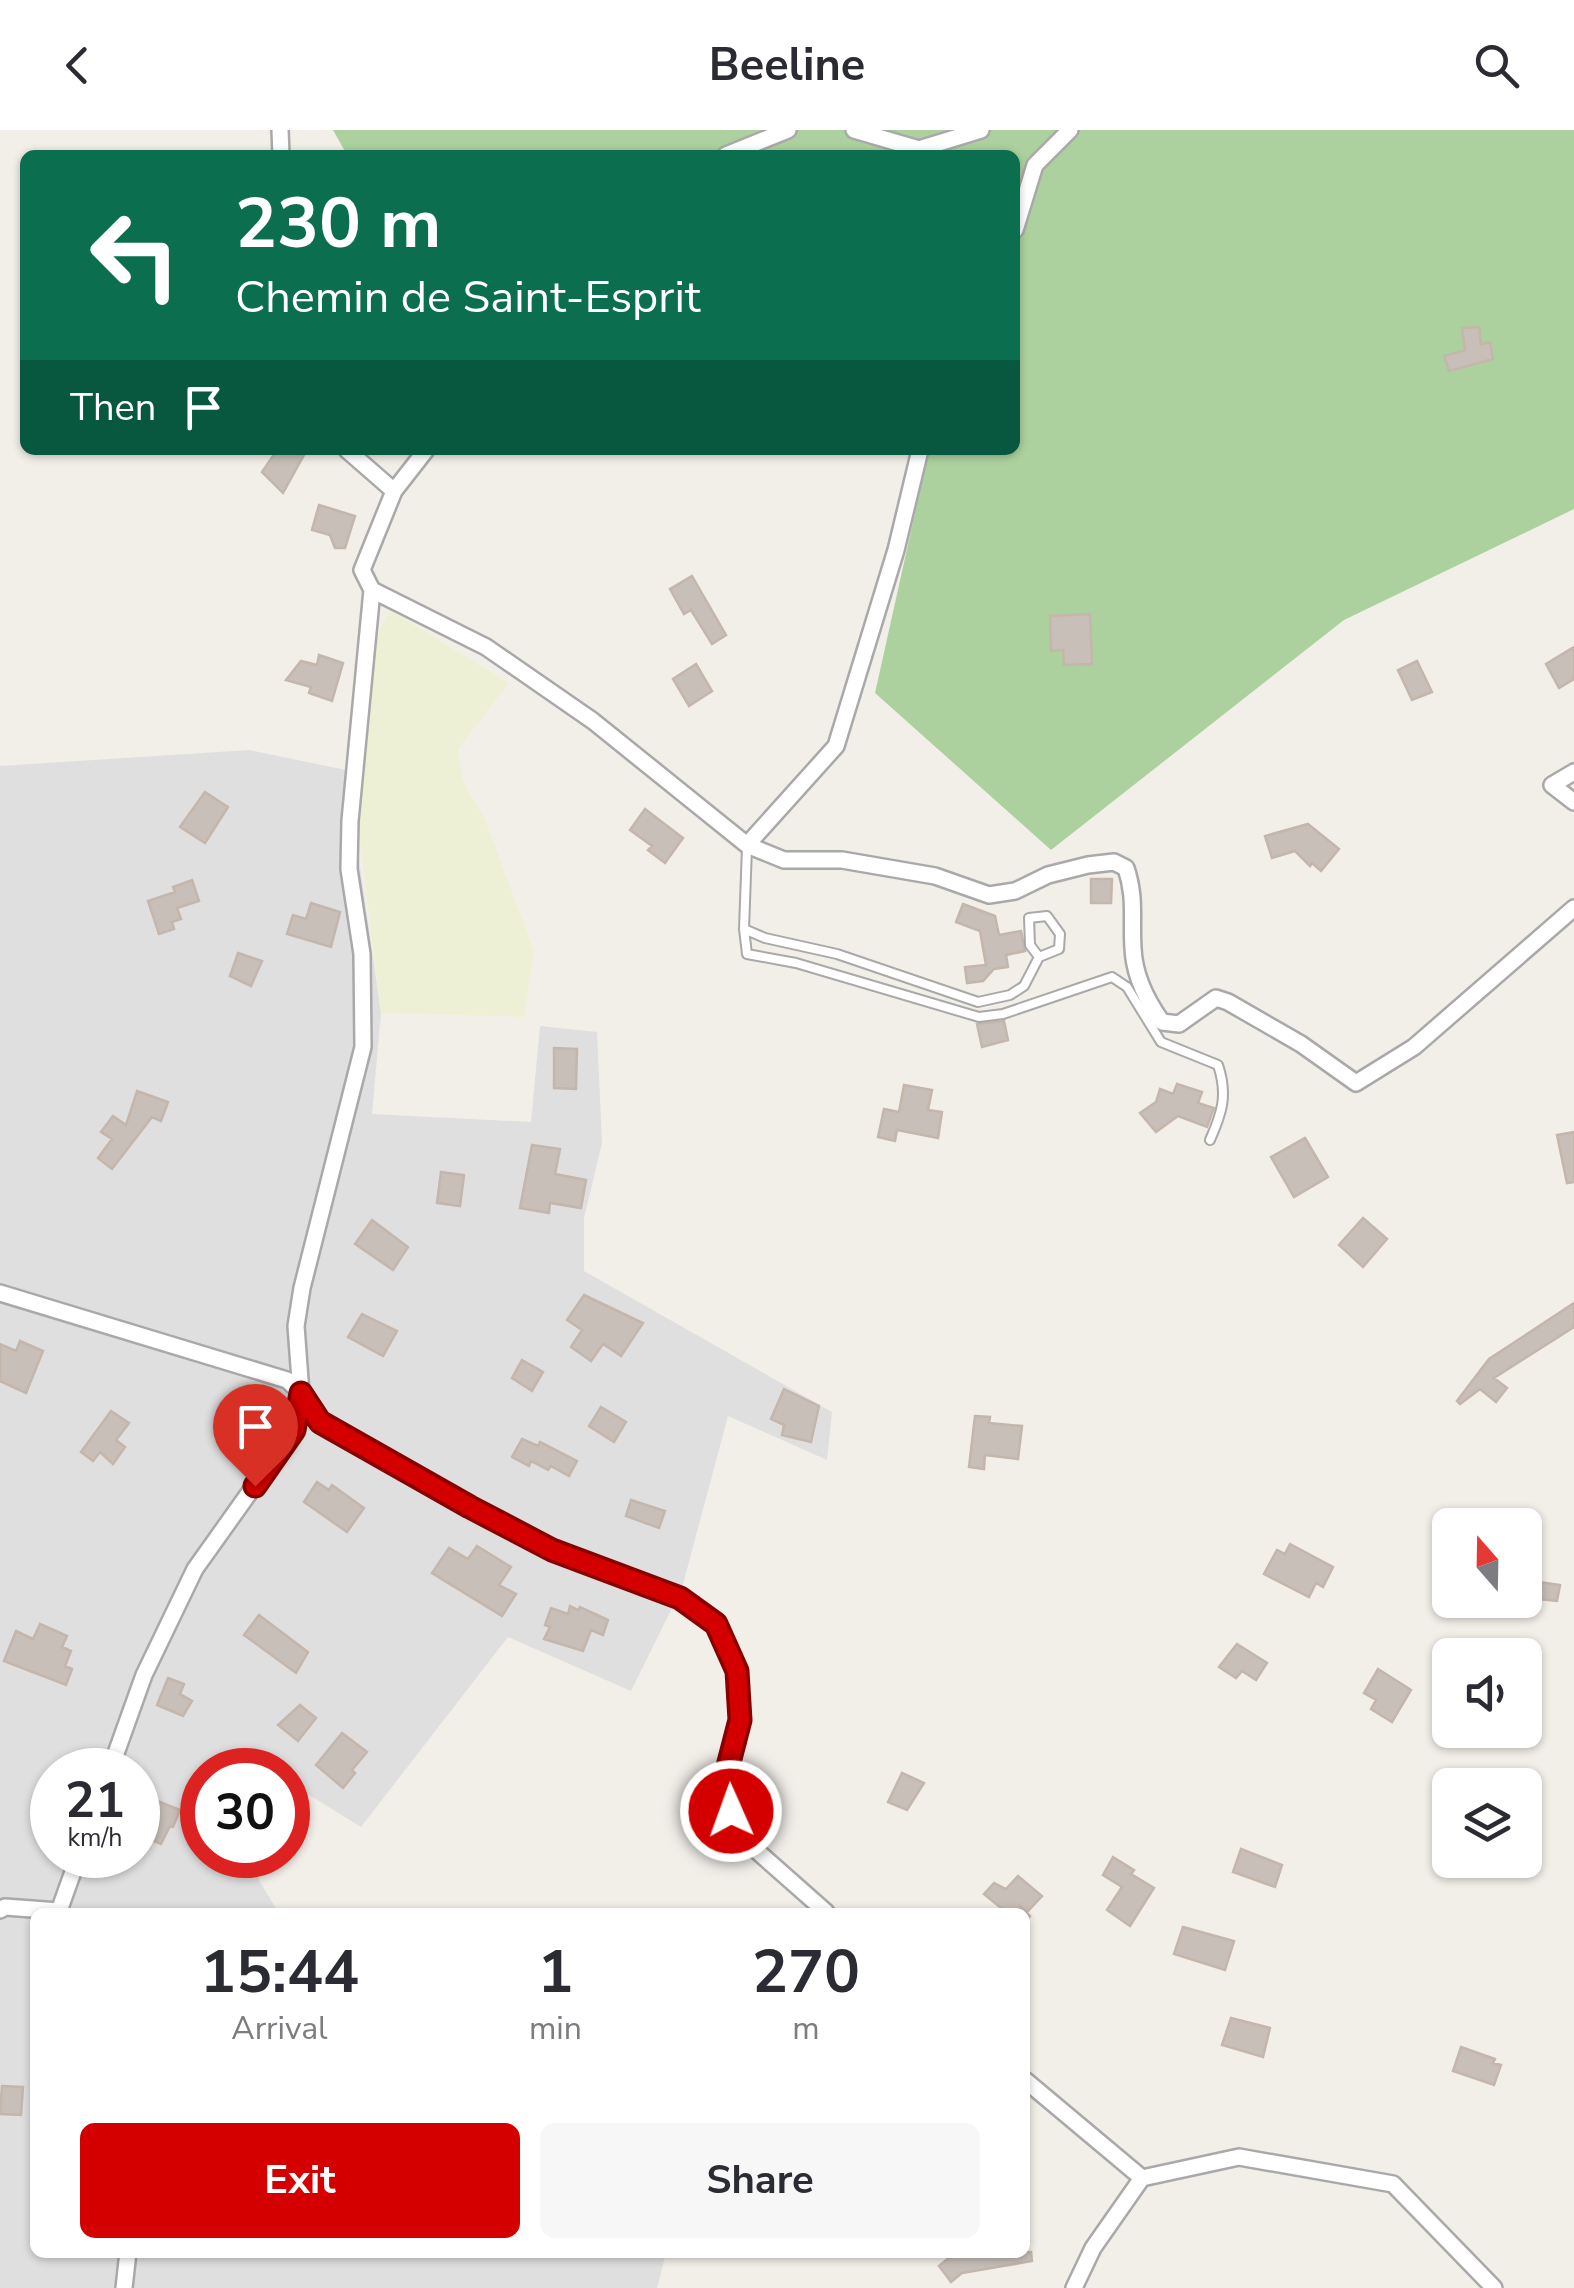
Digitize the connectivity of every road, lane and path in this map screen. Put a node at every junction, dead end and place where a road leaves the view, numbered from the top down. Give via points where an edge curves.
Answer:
1 (788, 130) edge
2 (854, 130) edge
3 (981, 130) edge
4 (1070, 130) edge
5 (738, 150) edge
6 (1020, 214) edge
7 (354, 455) edge
8 (422, 455) edge
9 (919, 455) edge
10 (394, 491) junction
11 (372, 590) junction
12 (1574, 772) edge
13 (1574, 802) edge
14 (747, 845) junction
15 (1574, 908) edge
16 (744, 929) junction
17 (1038, 956) junction
18 (1210, 1140) dead end
19 (0, 1293) edge
20 (301, 1393) junction
21 (118, 1748) edge
22 (71, 1878) edge
23 (61, 1908) edge
24 (821, 1908) edge
25 (30, 1909) edge
26 (0, 1910) edge
27 (1030, 2084) edge
28 (1142, 2178) junction
29 (127, 2258) edge
30 (124, 2288) edge
31 (1074, 2288) edge
32 (1494, 2288) edge

1 - 5 street
2 - 3 street via 919,149
4 - 6 street via 1035,165
7 - 10 street
8 - 10 street
9 - 14 street via 836,746
10 - 11 street via 362,570
11 - 14 street via 486,647
11 - 20 street via 349,853 362,954 364,1047 302,1288 296,1326
12 - 13 street via 1552,785
14 - 15 street via 784,860 842,860 935,876 989,895 1114,862 1126,868 1134,892 1135,964 1162,1022 1179,1024 1216,998 1356,1083 1414,1047
14 - 16 lane
16 - 17 lane via 978,1002 1024,986
16 - 18 lane via 747,954 979,1017 1112,976 1127,988 1160,1042 1218,1066 1224,1107
17 - 17 lane via 1058,948 1060,934 1047,916 1028,918
19 - 20 street via 252,1368 287,1380
20 - 21 street via 294,1430 195,1569
20 - 24 street via 320,1422 470,1507 552,1550 680,1598 716,1624 737,1671 740,1720 726,1774 731,1811 757,1851
22 - 23 street
25 - 26 street
27 - 28 street
28 - 31 street
28 - 32 street via 1239,2157 1393,2184
29 - 30 street

